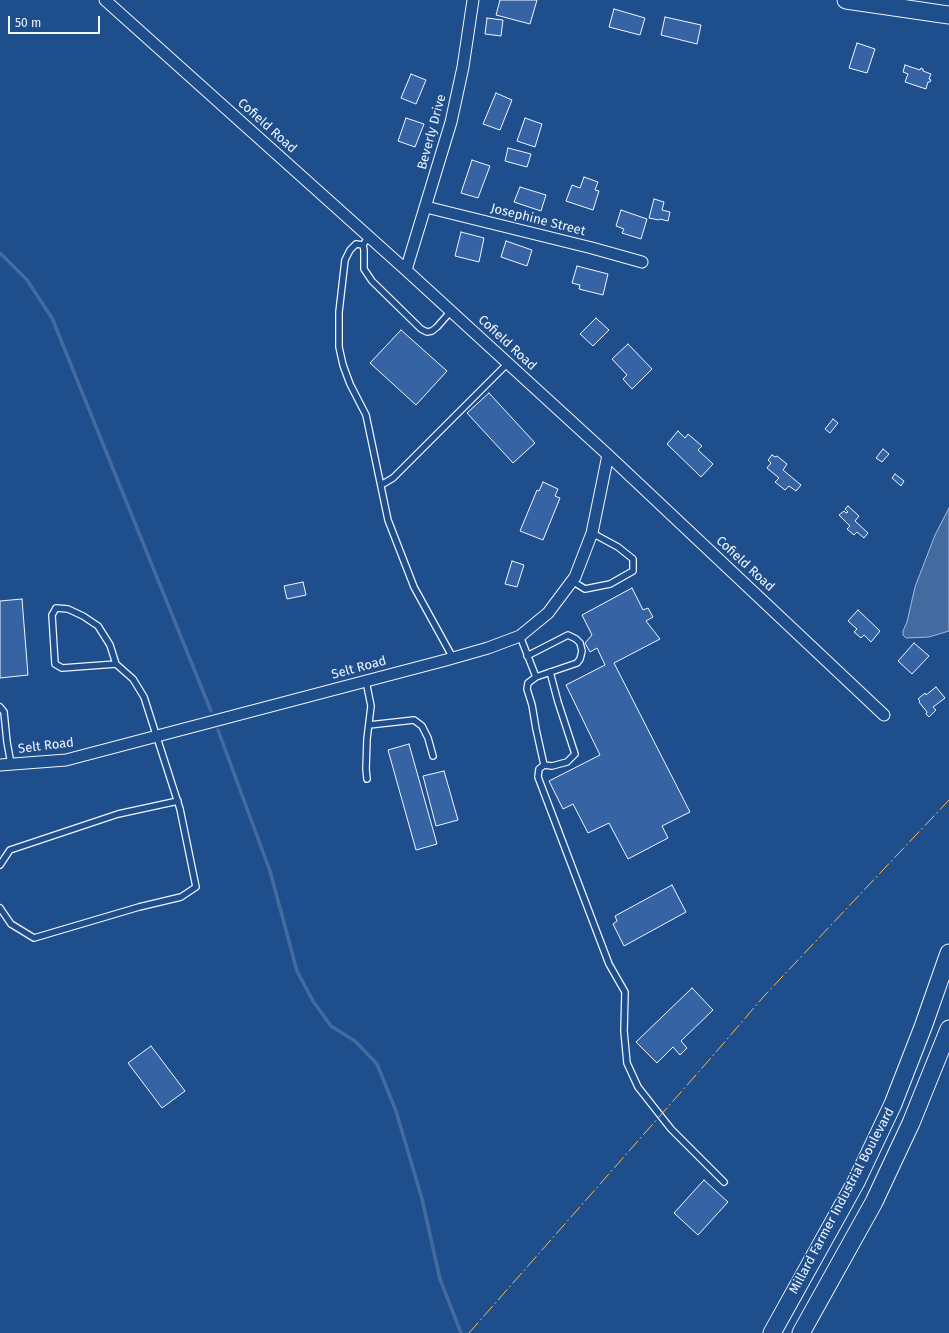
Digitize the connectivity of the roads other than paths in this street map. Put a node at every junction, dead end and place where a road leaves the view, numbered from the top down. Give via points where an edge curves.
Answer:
1 (105, 0) edge
2 (473, 0) edge
3 (846, 0) edge
4 (949, 14) edge
5 (426, 207) junction
6 (366, 241) junction
7 (642, 262) dead end
8 (406, 270) junction
9 (451, 311) junction
10 (508, 363) junction
11 (608, 455) junction
12 (381, 485) junction
13 (592, 533) junction
14 (572, 581) junction
15 (520, 636) junction
16 (528, 656) junction
17 (453, 658) junction
18 (116, 664) junction
19 (550, 672) junction
20 (536, 677) junction
21 (366, 681) junction
22 (0, 707) edge
23 (884, 715) dead end
24 (369, 725) junction
25 (157, 736) junction
26 (433, 756) dead end
27 (5, 765) edge
28 (544, 766) junction
29 (367, 779) dead end
30 (178, 801) junction
31 (0, 865) edge
32 (0, 908) edge
33 (949, 953) edge
34 (949, 1029) edge
35 (724, 1182) dead end
36 (772, 1333) edge
37 (801, 1333) edge

1 - 6 street, Cofield Road
2 - 5 street, Beverly Drive via 459,88
3 - 4 main road
5 - 7 street, Josephine Street
5 - 8 street, Beverly Drive
6 - 8 street, Cofield Road
6 - 9 lane via 364,269 372,281 421,329 432,331
6 - 12 lane via 356,244 345,260 339,312 339,347 350,384 366,414
8 - 9 street, Cofield Road
9 - 10 street, Cofield Road
10 - 11 street, Cofield Road
10 - 12 lane via 392,478
11 - 13 street, Selt Road
11 - 23 street, Cofield Road
12 - 17 lane via 388,520 414,587
13 - 14 street, Selt Road
13 - 14 lane via 618,547 633,559 632,571 610,584 585,590
14 - 15 street, Selt Road via 548,613
15 - 16 lane
15 - 17 street, Selt Road
16 - 19 lane via 568,635 576,639 582,651 577,663
16 - 20 lane
17 - 21 street, Selt Road
18 - 18 lane via 110,645 98,626 78,613 56,608 52,615 55,664 62,668
18 - 25 lane via 133,679 144,697
19 - 20 lane
19 - 28 lane via 576,754 567,762
20 - 28 lane via 528,683 527,689
21 - 24 lane via 371,706
21 - 25 street, Selt Road
22 - 27 lane via 4,712 7,742
24 - 26 lane via 414,720 422,726
24 - 29 lane
25 - 27 street, Selt Road via 66,760
25 - 30 lane
28 - 35 lane via 539,770 538,778 543,793 609,964 625,992 624,1031 627,1063 638,1087 671,1129
30 - 31 lane via 118,814 10,850
30 - 32 lane via 196,887 181,896 34,938 11,924
33 - 36 main road, Millard Farmer Industrial Boulevard via 893,1104 856,1182
34 - 37 main road, Millard Farmer Industrial Boulevard via 911,1123 874,1202

